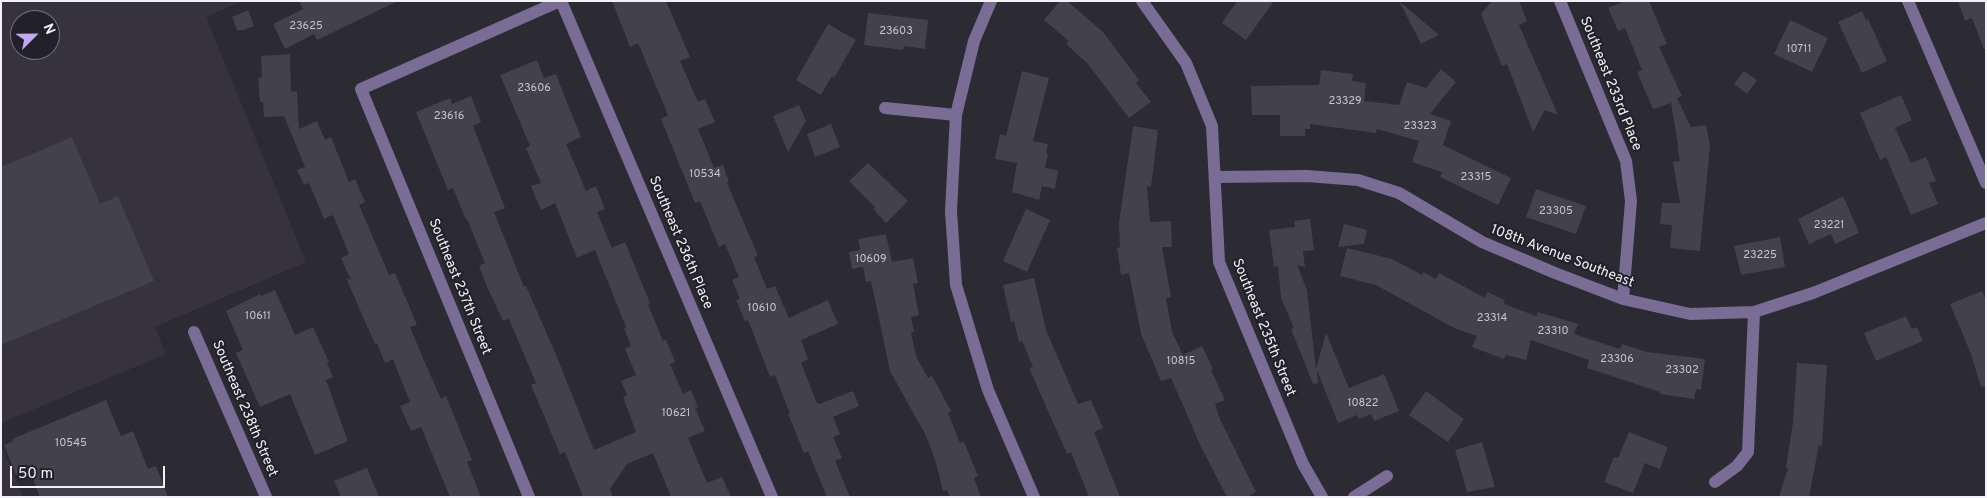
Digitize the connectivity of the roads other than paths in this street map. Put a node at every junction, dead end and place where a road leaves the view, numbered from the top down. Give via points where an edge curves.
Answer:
1 (561, 1) edge
2 (991, 1) edge
3 (1560, 1) edge
4 (1908, 1) edge
5 (1145, 2) edge
6 (885, 108) dead end
7 (956, 114) junction
8 (1215, 177) junction
9 (1986, 183) edge
10 (1986, 223) edge
11 (1622, 299) junction
12 (1754, 312) junction
13 (194, 332) dead end
14 (1387, 476) dead end
15 (1715, 482) dead end
16 (266, 497) edge
17 (529, 497) edge
18 (772, 497) edge
19 (1034, 497) edge
20 (1322, 497) edge
21 (1354, 497) edge

1 - 17 street, Southeast 237th Street via 361,90
1 - 18 street, Southeast 236th Place
2 - 7 street via 974,41
3 - 11 street, Southeast 233rd Place via 1626,161 1631,201
4 - 9 street
5 - 8 street, Southeast 235th Street via 1186,63 1212,126
6 - 7 street
7 - 19 street via 951,211 956,285 988,390
8 - 11 street, 108th Avenue Southeast via 1307,176 1358,180 1399,193 1482,242
8 - 20 street, Southeast 235th Street via 1219,262 1303,464
10 - 12 street, 108th Avenue Southeast via 1813,293
11 - 12 street, 108th Avenue Southeast via 1690,314
12 - 15 street via 1748,452 1737,466
13 - 16 street, Southeast 238th Street
14 - 21 street

